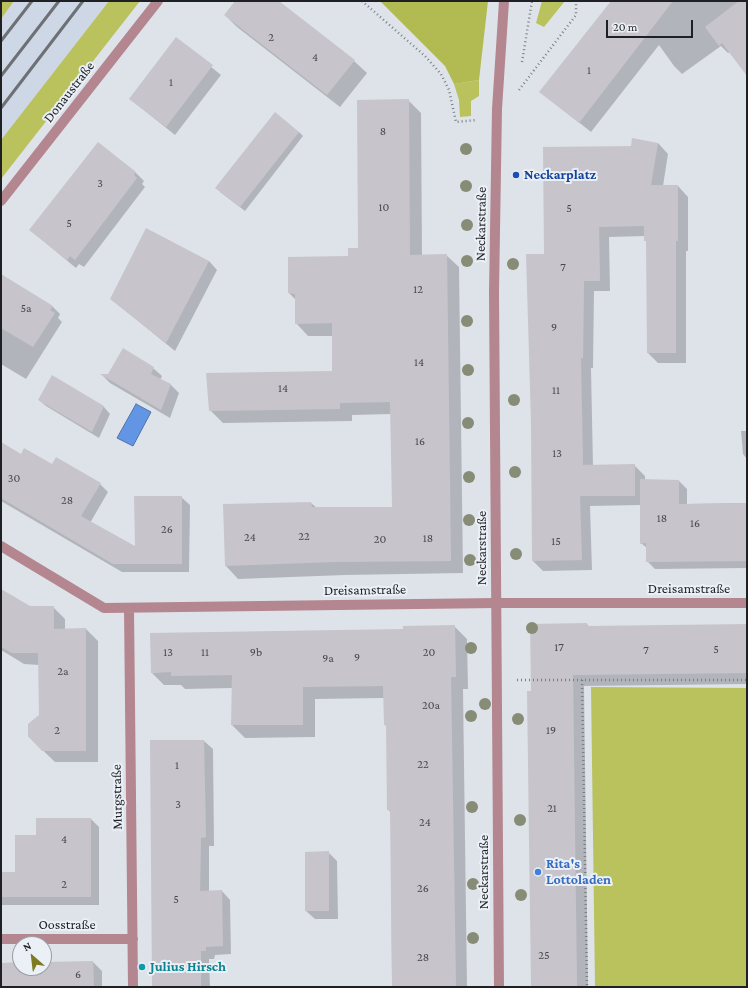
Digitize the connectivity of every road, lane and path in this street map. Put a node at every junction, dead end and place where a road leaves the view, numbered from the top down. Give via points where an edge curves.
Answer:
1 (158, 1) edge
2 (362, 1) edge
3 (504, 1) edge
4 (576, 1) edge
5 (518, 90) dead end
6 (497, 109) junction
7 (1, 201) edge
8 (1, 546) edge
9 (496, 603) junction
10 (747, 603) edge
11 (129, 608) junction
12 (497, 680) junction
13 (582, 680) junction
14 (747, 680) edge
15 (1, 939) edge
16 (132, 939) junction
17 (133, 987) edge
18 (498, 987) edge
19 (587, 987) edge

1 - 7 street, Donaustraße
2 - 6 path via 425,56 441,74 449,90 456,122 475,120
3 - 6 street, Neckarstraße
4 - 5 path via 576,14
6 - 9 street, Neckarstraße via 494,292
8 - 11 street, Dreisamstraße via 104,608
9 - 10 street, Dreisamstraße
9 - 11 street, Dreisamstraße
9 - 12 street, Neckarstraße
11 - 16 street, Murgstraße
12 - 13 path
12 - 18 street, Neckarstraße
13 - 14 path
13 - 19 path
15 - 16 street, Oosstraße
16 - 17 street, Murgstraße

